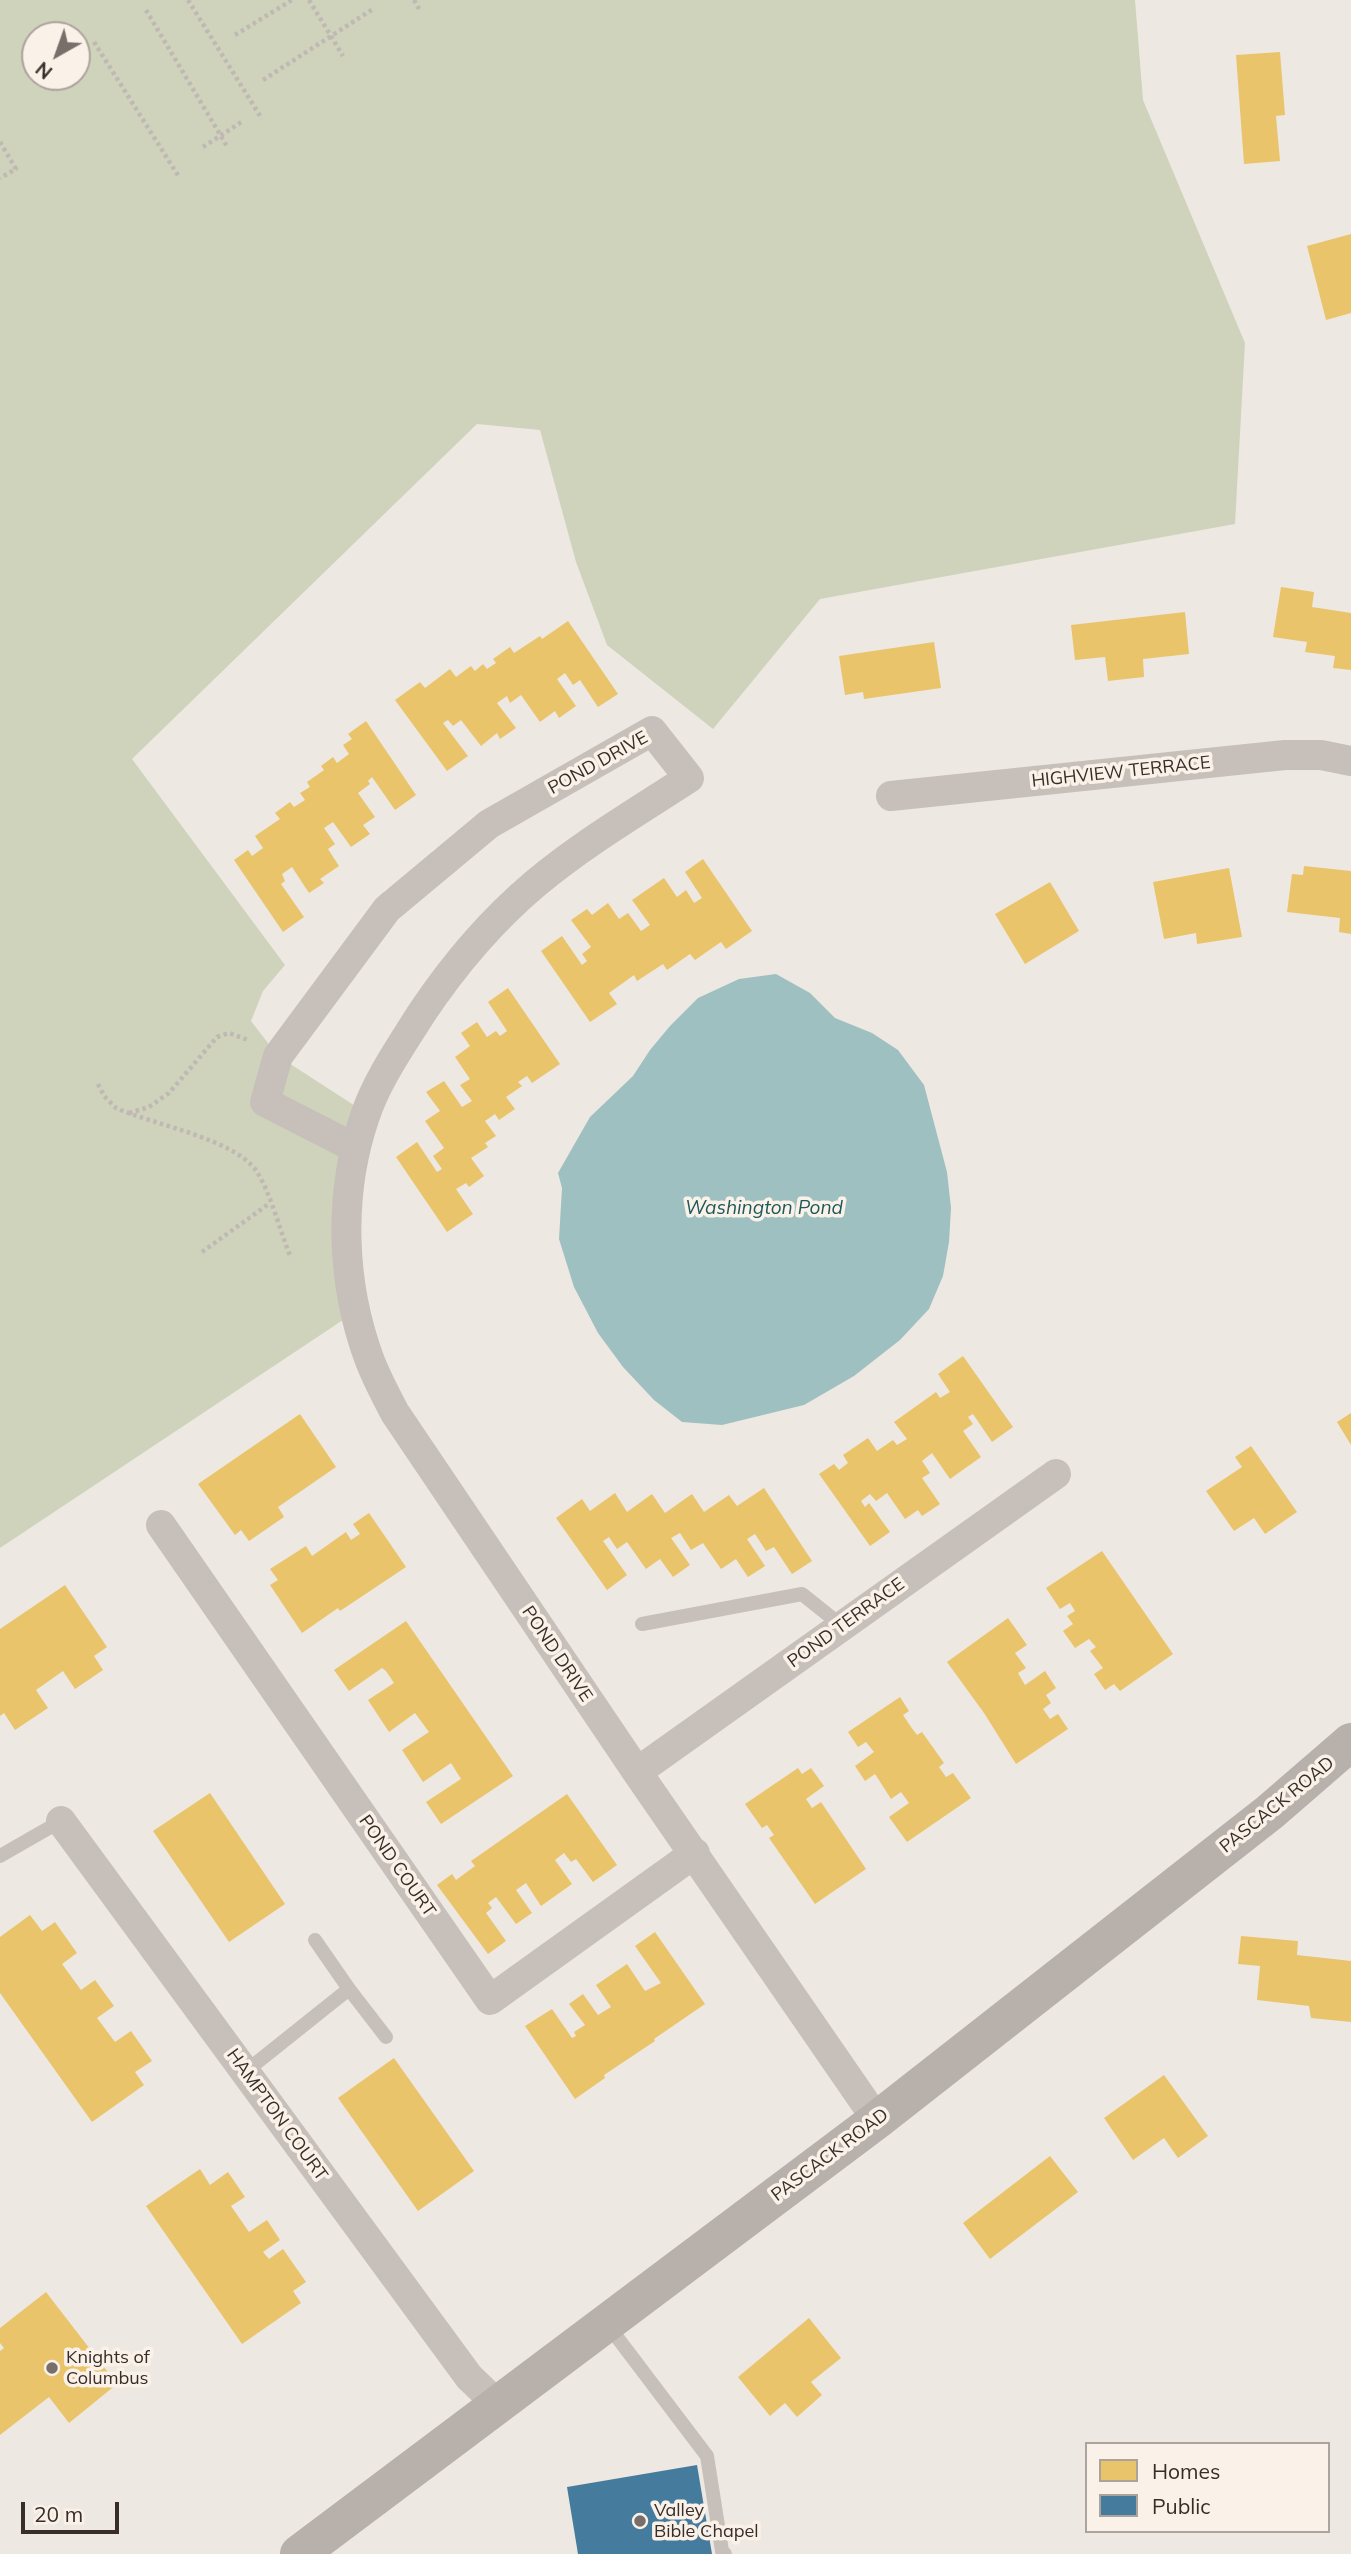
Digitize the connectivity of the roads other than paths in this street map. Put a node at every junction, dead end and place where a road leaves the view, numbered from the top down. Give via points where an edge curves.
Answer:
1 (1351, 761) edge
2 (891, 796) dead end
3 (355, 1148) junction
4 (1056, 1474) dead end
5 (161, 1525) dead end
6 (642, 1624) dead end
7 (842, 1626) junction
8 (1346, 1758) edge
9 (637, 1772) junction
10 (61, 1821) joint
11 (695, 1853) junction
12 (0, 1856) edge
13 (315, 1940) dead end
14 (349, 1989) junction
15 (386, 2037) dead end
16 (245, 2072) junction
17 (877, 2120) junction
18 (606, 2323) junction
19 (498, 2404) junction
20 (299, 2554) edge
21 (725, 2554) edge

1 - 2 street, HIGHVIEW TERRACE via 1285,755
3 - 3 street, POND DRIVE via 265,1102 278,1056 387,909 489,824 652,731 689,778 589,842 535,884 485,932 441,985 397,1052 366,1113
3 - 9 street, POND DRIVE via 347,1203 347,1261 355,1312 370,1361 395,1413
4 - 7 street, POND TERRACE
5 - 11 street, POND COURT via 490,2000
6 - 7 lane via 803,1594
7 - 9 street, POND TERRACE
8 - 17 main road, PASCACK ROAD via 1270,1812
9 - 11 street, POND DRIVE
10 - 12 lane
10 - 16 street, HAMPTON COURT
11 - 17 street, POND DRIVE
13 - 14 lane
14 - 15 lane
14 - 16 lane
16 - 19 street, HAMPTON COURT via 469,2377
17 - 18 main road, PASCACK ROAD
18 - 19 main road, PASCACK ROAD
18 - 21 lane via 707,2456
19 - 20 main road, PASCACK ROAD

